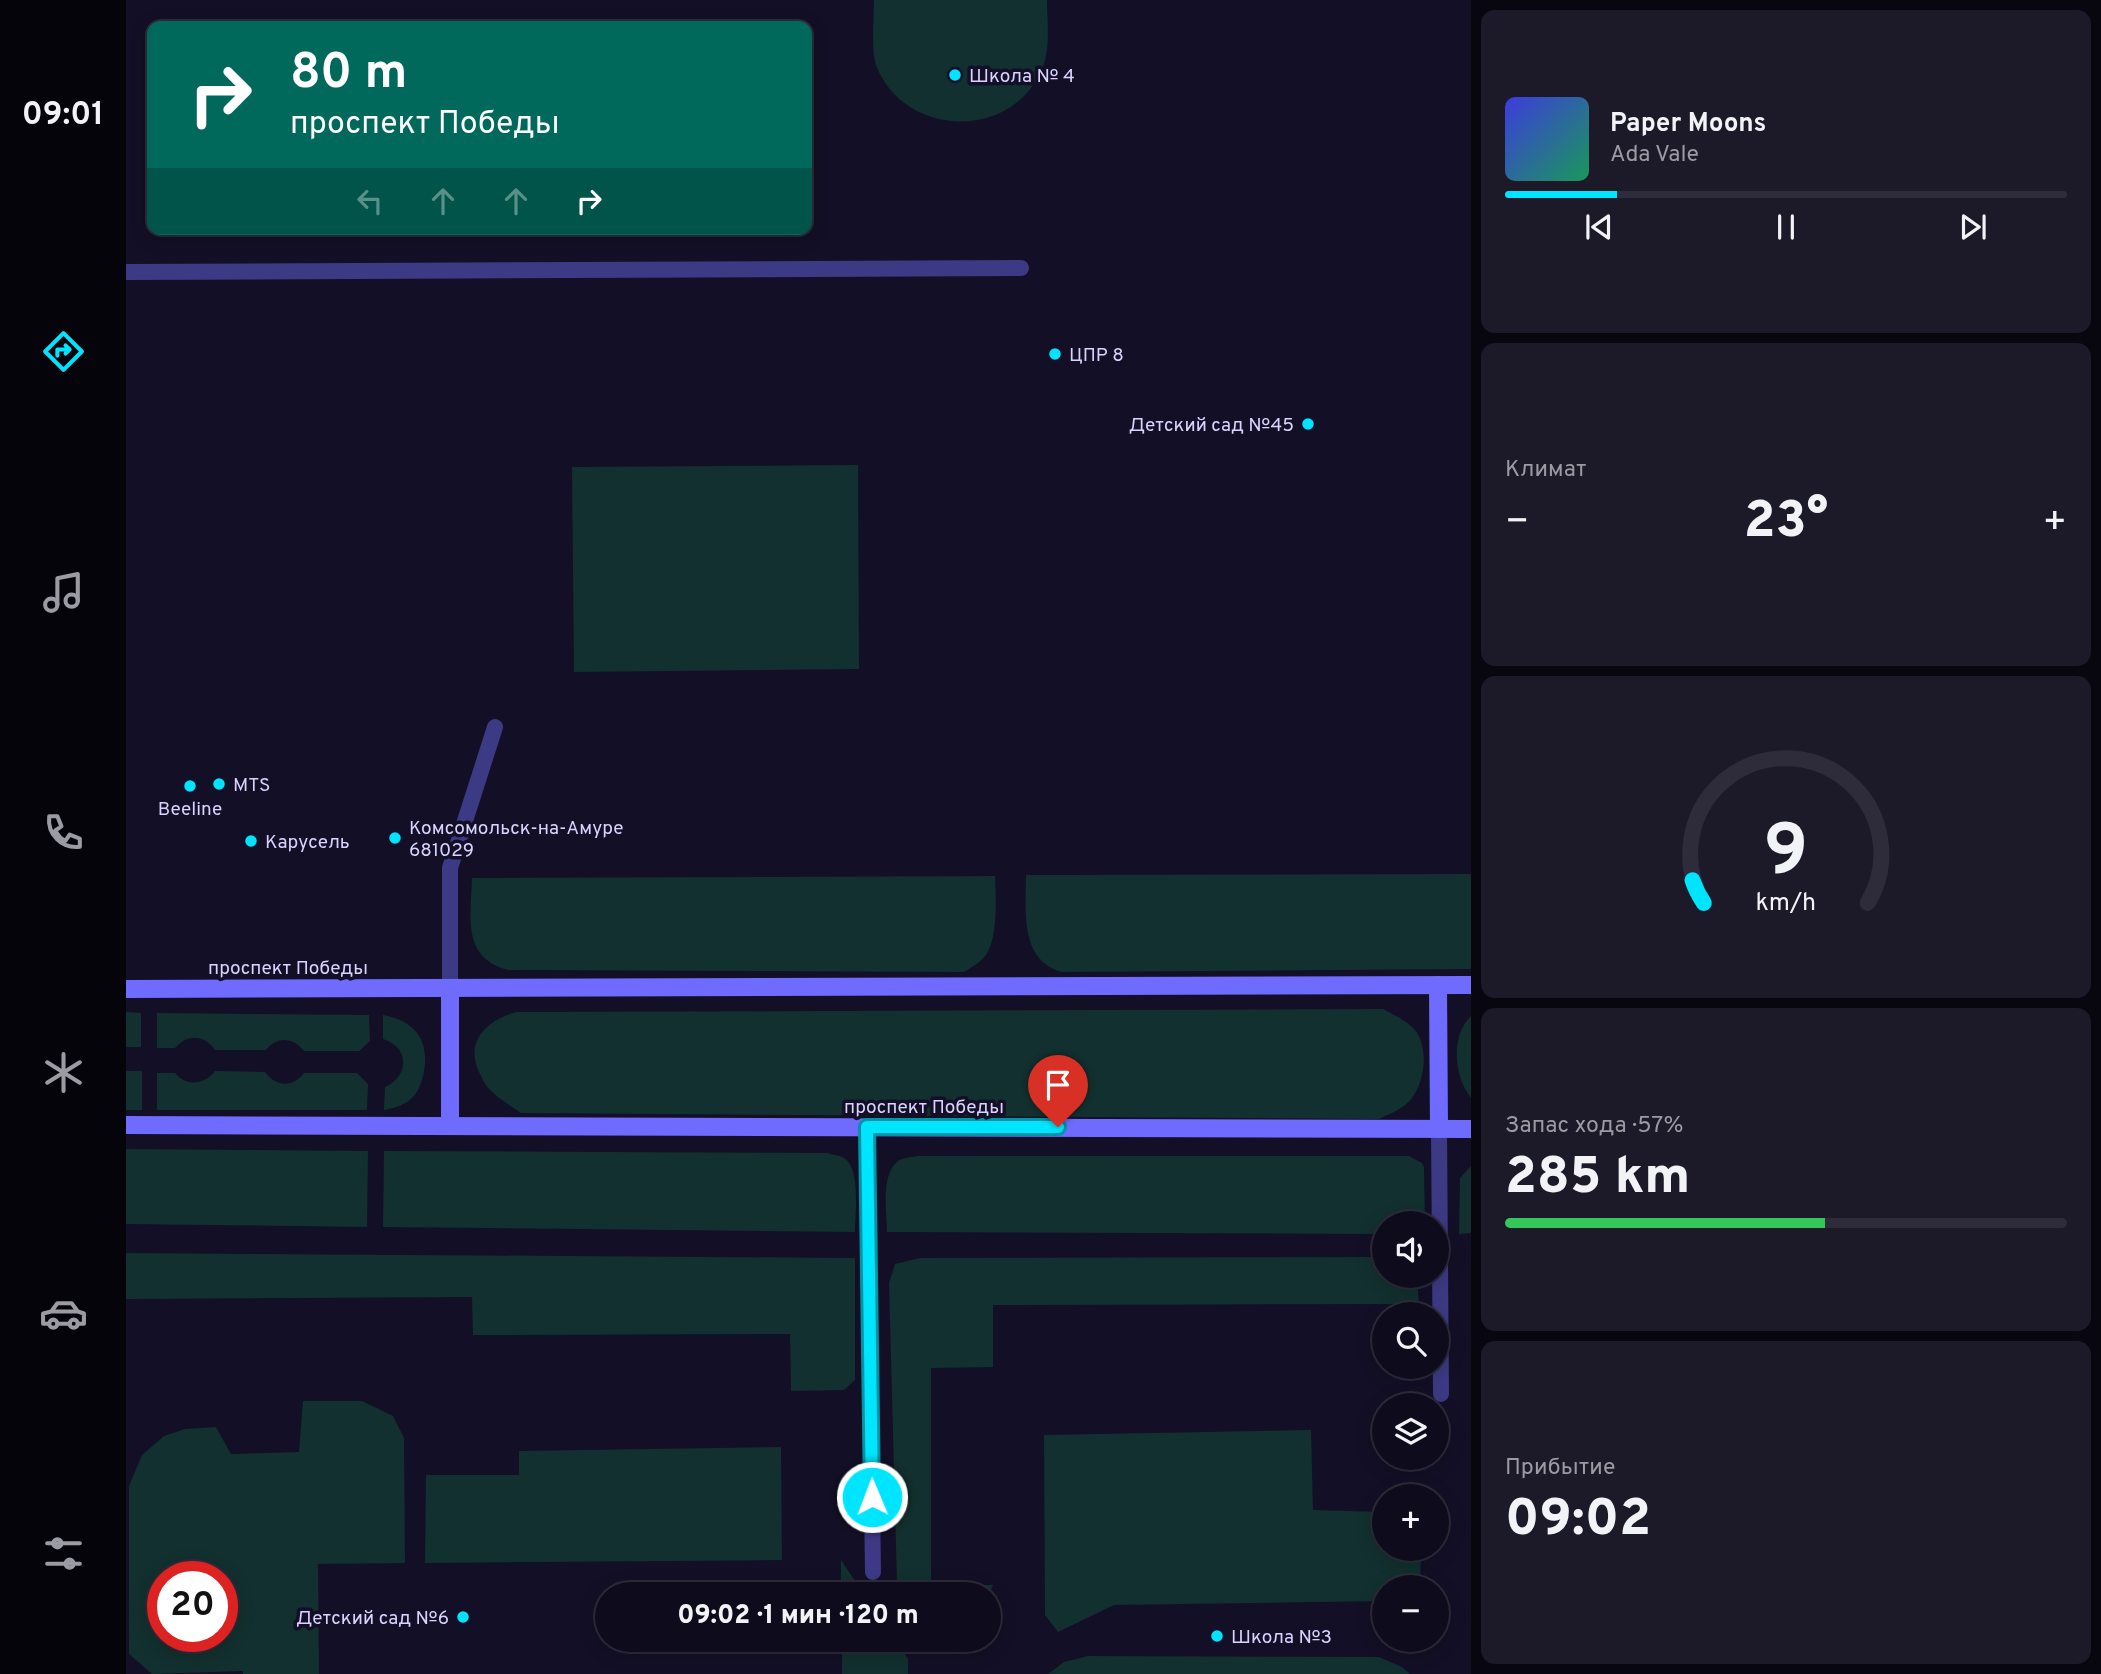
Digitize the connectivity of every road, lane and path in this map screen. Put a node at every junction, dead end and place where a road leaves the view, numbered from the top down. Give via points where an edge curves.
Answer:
1 (1021, 268) dead end
2 (126, 272) edge
3 (495, 727) dead end
4 (1438, 985) junction
5 (1471, 985) edge
6 (450, 988) junction
7 (126, 989) edge
8 (126, 1125) edge
9 (450, 1125) junction
10 (867, 1127) junction
11 (1439, 1129) junction
12 (1471, 1129) edge
13 (1441, 1393) edge
14 (873, 1572) dead end

1 - 2 lane
3 - 6 lane via 450,868
4 - 5 main road, проспект Победы
4 - 6 main road, проспект Победы
4 - 11 main road
6 - 7 main road, проспект Победы
6 - 9 main road
8 - 9 main road, проспект Победы
9 - 10 main road, проспект Победы
10 - 11 main road, проспект Победы
10 - 14 lane
11 - 12 main road, проспект Победы
11 - 13 lane

